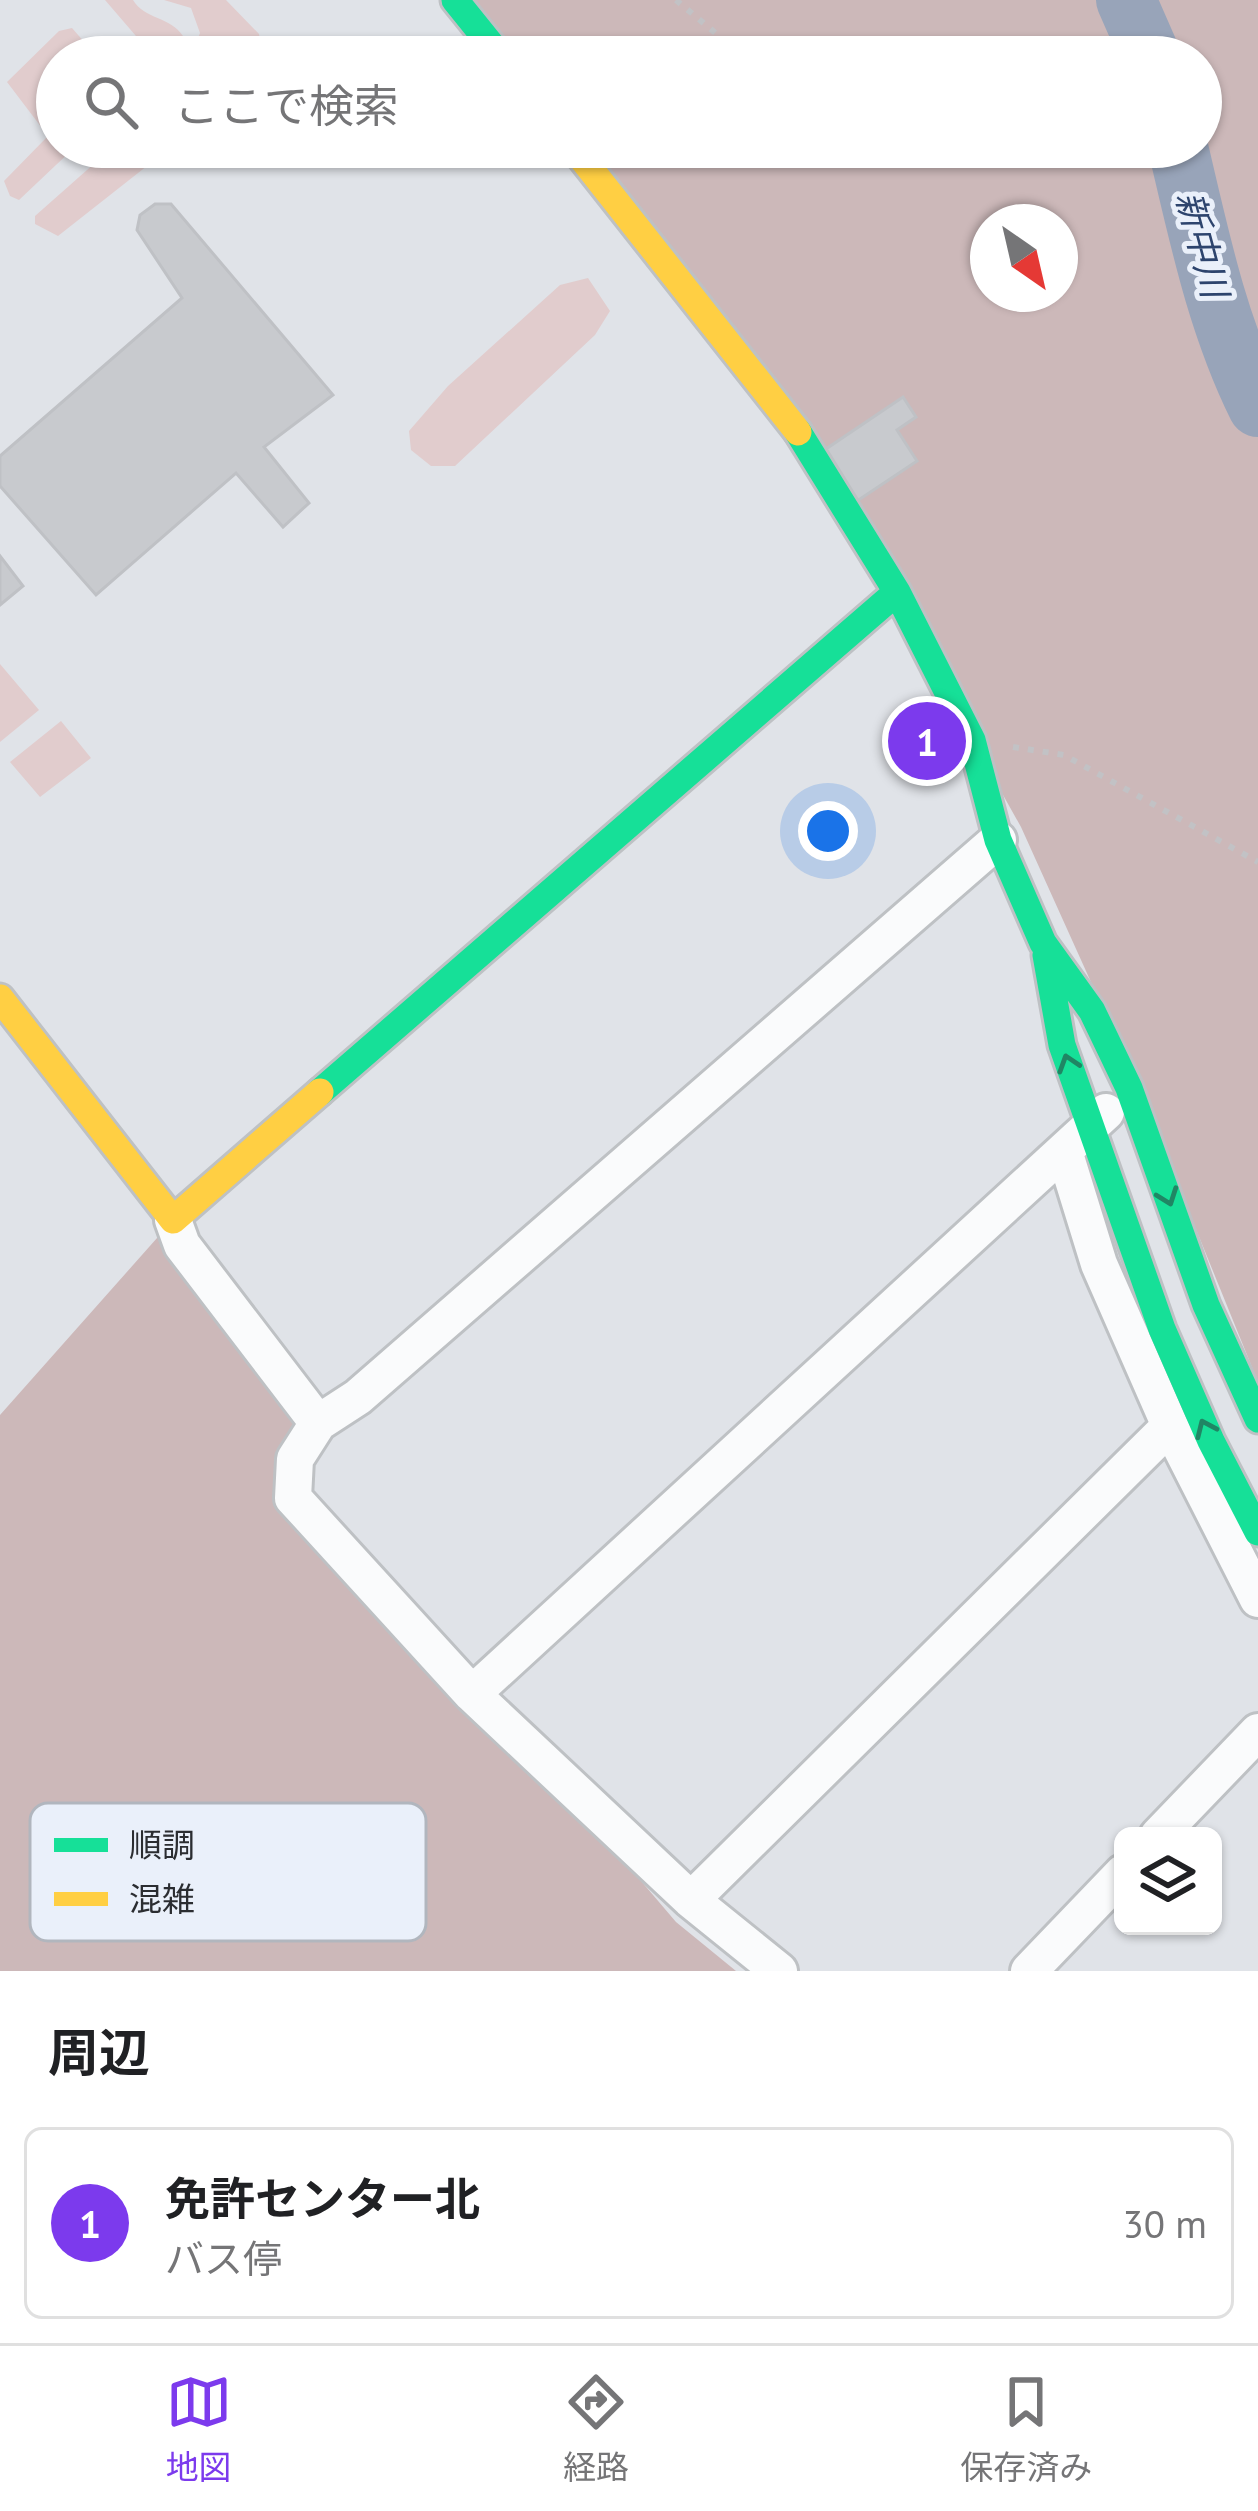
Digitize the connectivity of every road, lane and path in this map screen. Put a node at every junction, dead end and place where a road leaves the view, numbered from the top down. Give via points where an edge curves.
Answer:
1 (455, 0) edge
2 (676, 0) edge
3 (484, 36) edge
4 (719, 36) edge
5 (590, 168) edge
6 (896, 592) junction
7 (972, 740) junction
8 (998, 840) junction
9 (1258, 862) edge
10 (1043, 943) junction
11 (0, 998) edge
12 (1129, 1088) junction
13 (1077, 1141) junction
14 (173, 1220) junction
15 (1258, 1419) edge
16 (318, 1423) junction
17 (1170, 1426) junction
18 (1258, 1532) edge
19 (1258, 1599) edge
20 (472, 1694) junction
21 (1258, 1732) edge
22 (1167, 1827) edge
23 (1114, 1882) edge
24 (692, 1900) junction
25 (778, 1971) edge
26 (1029, 1971) edge

1 - 3 street
2 - 4 path
5 - 6 street via 787,415
6 - 7 street
6 - 14 street
7 - 8 street
7 - 9 path via 1064,755
8 - 10 street
8 - 16 street
10 - 12 street via 1092,1011
13 -> 10 street
11 - 14 street
12 - 13 street
12 -> 15 street via 1206,1305
13 - 17 street via 1099,1264
18 -> 13 street
13 - 20 street
14 - 16 street via 182,1244
16 - 20 street via 295,1460 293,1498
17 - 19 street
17 - 24 street
20 - 24 street
21 - 22 street
23 - 26 street
24 - 25 street

